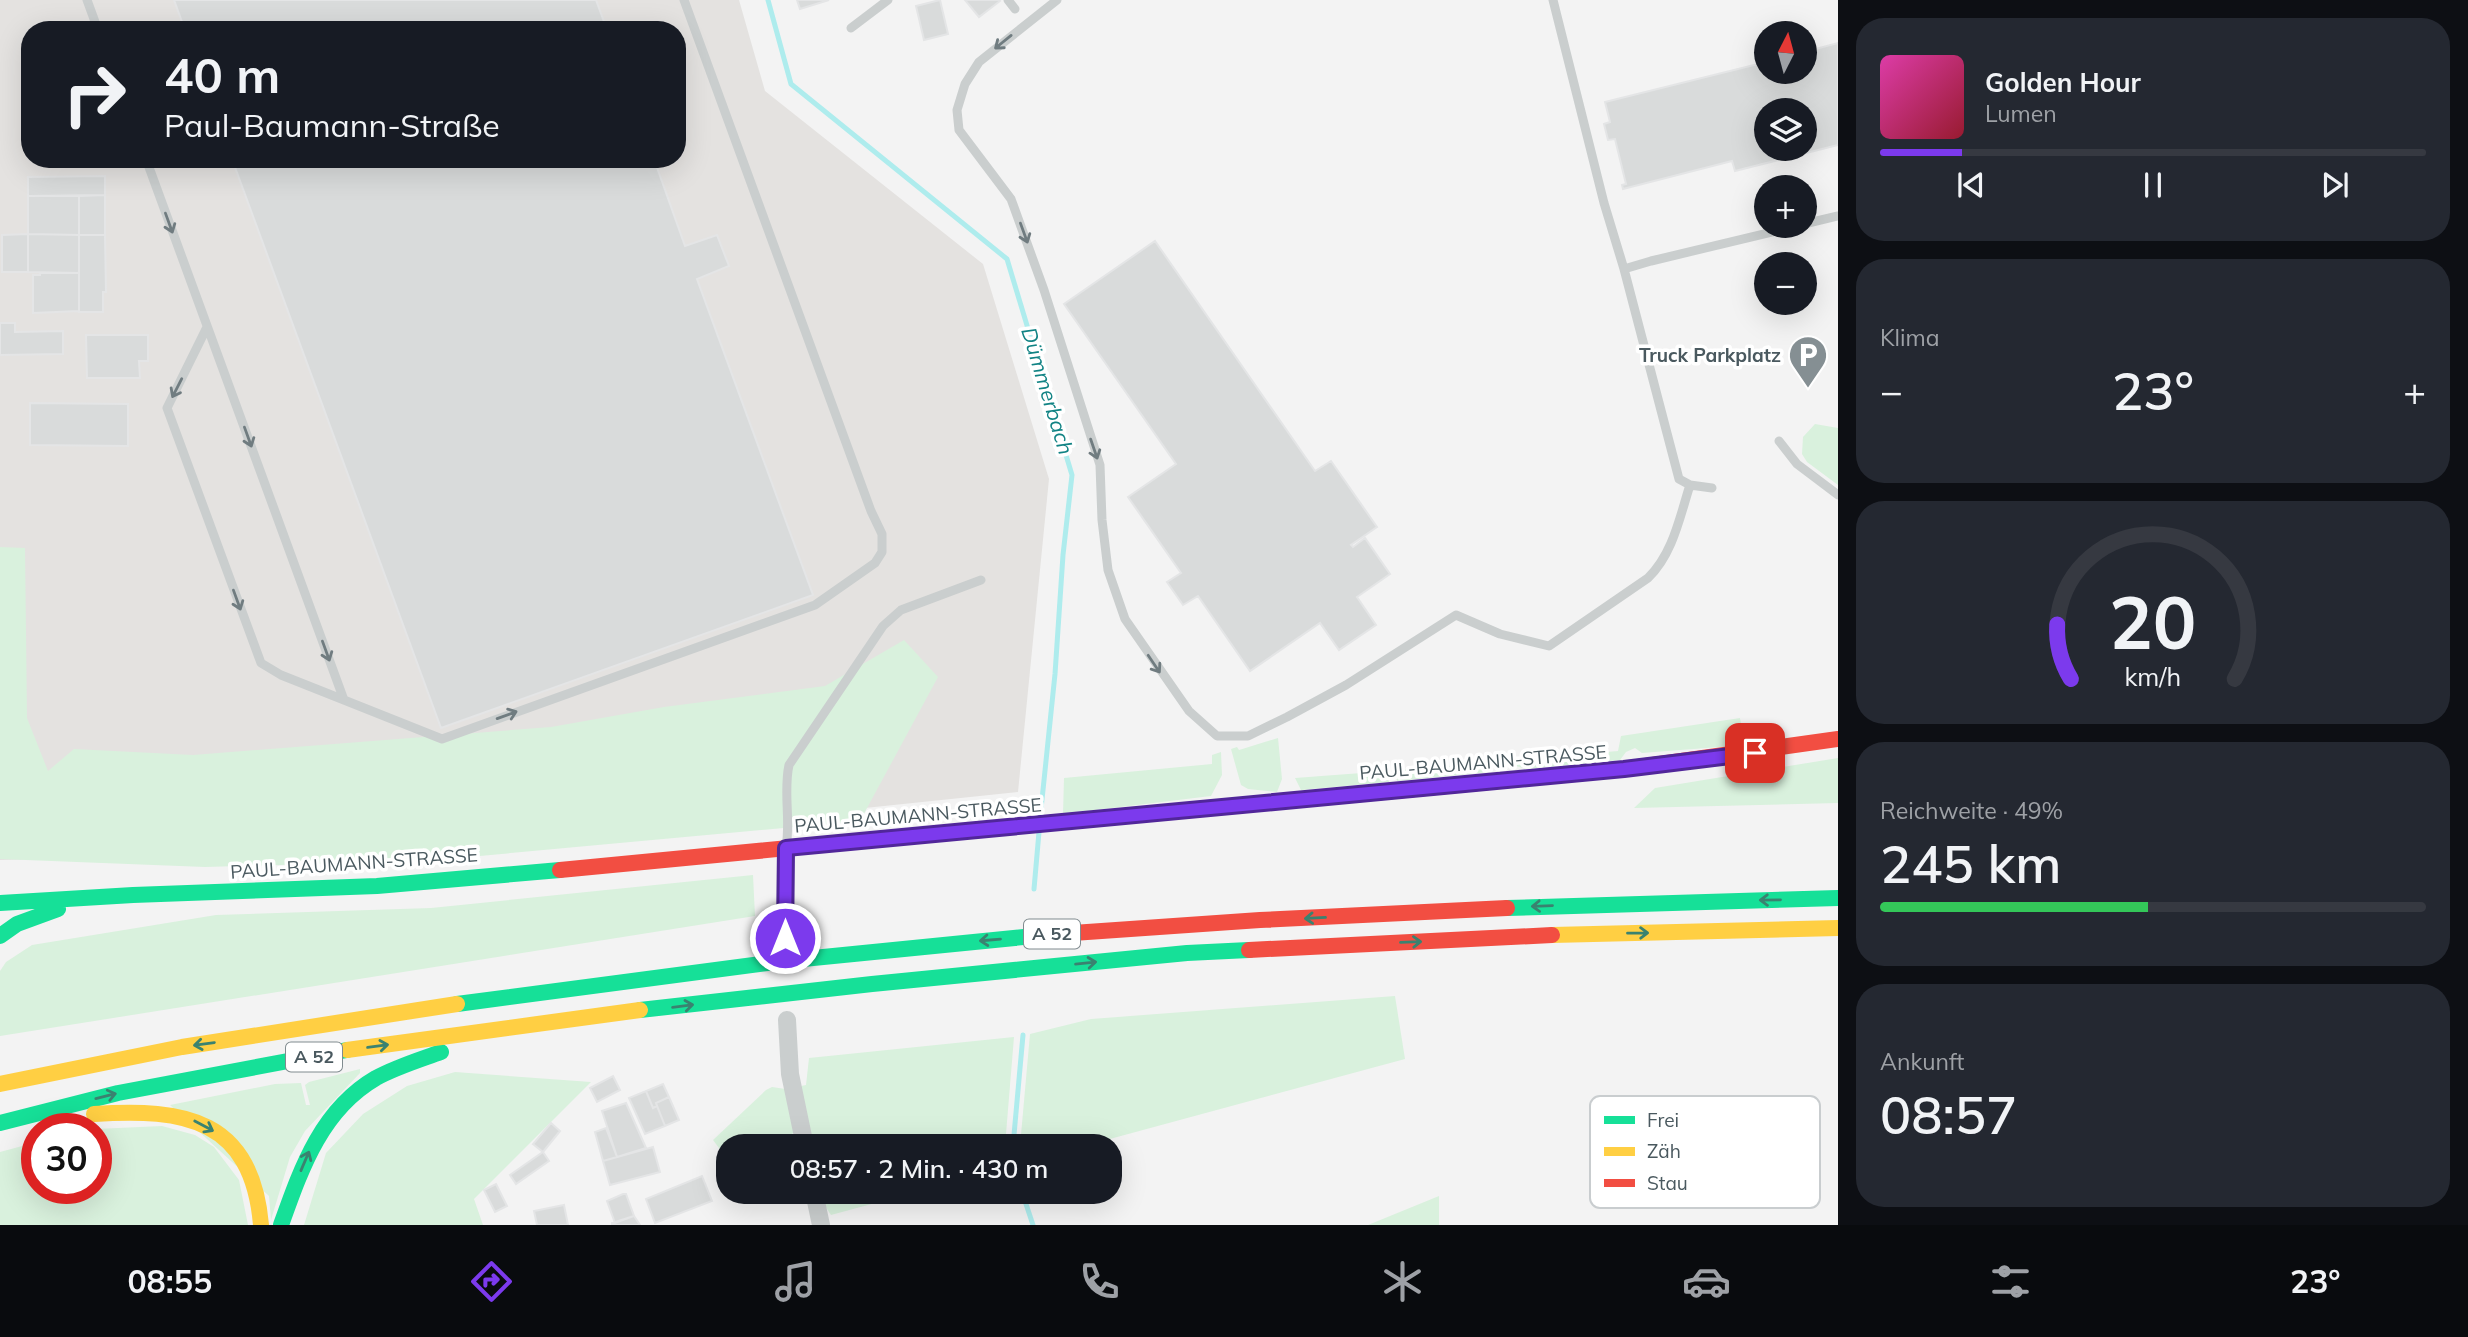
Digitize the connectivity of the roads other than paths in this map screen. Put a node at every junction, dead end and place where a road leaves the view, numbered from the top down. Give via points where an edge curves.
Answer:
1 (87, 0) edge
2 (684, 0) edge
3 (888, 0) edge
4 (1007, 0) edge
5 (1057, 0) edge
6 (1553, 0) edge
7 (1015, 9) dead end
8 (95, 21) edge
9 (851, 28) dead end
10 (149, 168) edge
11 (1838, 216) edge
12 (1817, 221) edge
13 (1754, 236) edge
14 (1625, 269) junction
15 (207, 327) junction
16 (1779, 441) dead end
17 (1690, 485) junction
18 (1712, 488) dead end
19 (1838, 495) edge
20 (981, 580) dead end
21 (344, 700) junction
22 (1838, 739) edge
23 (786, 848) junction
24 (92, 898) junction
25 (1838, 898) edge
26 (0, 903) edge
27 (1838, 928) edge
28 (0, 936) edge
29 (785, 938) dead end
30 (615, 1013) junction
31 (786, 1020) dead end
32 (3, 1083) edge
33 (8, 1121) edge
34 (802, 1134) edge
35 (817, 1204) edge
36 (261, 1225) edge
37 (281, 1225) edge
38 (821, 1225) edge

1 - 8 lane
21 -> 2 lane via 442,738 815,605 875,563 881,552 881,534
3 - 9 lane
4 - 7 lane
5 -> 17 lane via 979,62 965,84 957,110 959,130 1011,199 1044,290 1100,465 1108,570 1125,619 1189,711 1217,736 1248,736 1346,685 1456,615 1500,634 1549,646 1660,567
6 - 14 lane
10 -> 15 lane
11 - 12 lane
13 - 14 lane
14 - 17 lane via 1679,479
15 -> 21 lane
15 -> 21 lane via 167,408 171,421 261,663
16 - 19 lane via 1797,464
17 - 18 lane
20 - 23 lane via 901,610 883,626 789,765
22 - 23 main road, PAUL-BAUMANN-STRASSE via 1637,768
23 - 24 main road, PAUL-BAUMANN-STRASSE via 377,886
23 - 29 street
24 - 26 main road, PAUL-BAUMANN-STRASSE
24 - 28 main road via 17,923
25 -> 32 main road, A 52 via 1402,913 936,945 477,1000 168,1049
30 -> 27 main road, A 52 via 1187,953 1558,935
33 -> 30 main road, A 52 via 118,1093 355,1049
37 -> 30 main road via 324,1124 371,1080 445,1051 541,1035
31 - 34 street via 790,1074
33 -> 36 main road via 128,1111 196,1121 223,1138 247,1167 258,1195
35 - 38 street

